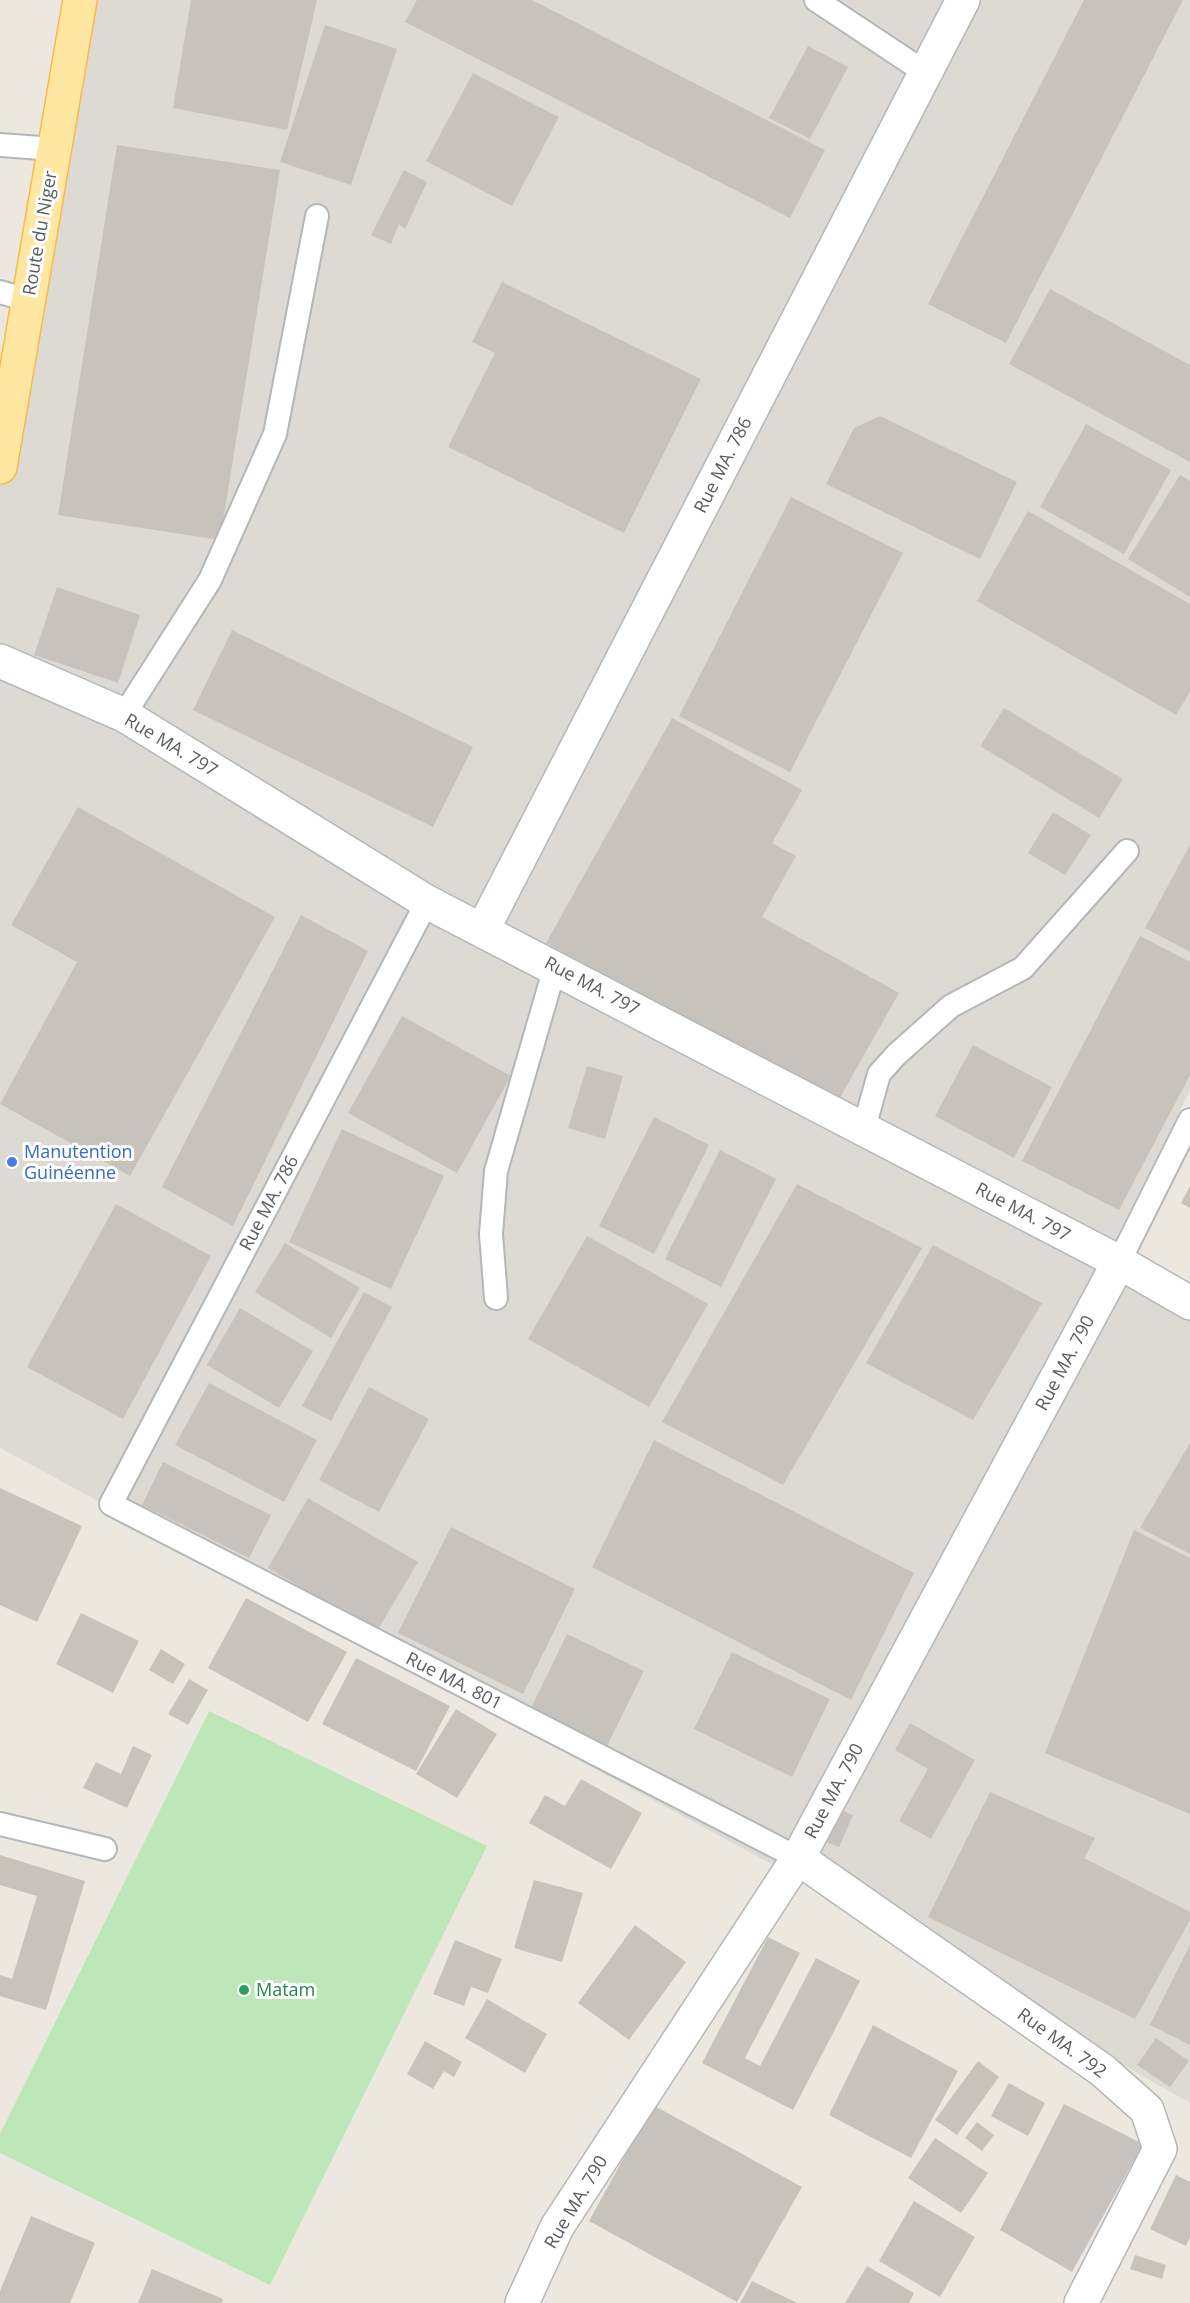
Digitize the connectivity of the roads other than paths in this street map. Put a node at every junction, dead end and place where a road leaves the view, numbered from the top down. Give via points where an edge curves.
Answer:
1 (80, 0) edge
2 (816, 0) edge
3 (963, 0) edge
4 (926, 73) junction
5 (0, 145) edge
6 (54, 149) junction
7 (317, 216) dead end
8 (14, 296) edge
9 (0, 467) edge
10 (0, 661) edge
11 (124, 715) junction
12 (1127, 851) dead end
13 (427, 902) junction
14 (483, 929) junction
15 (555, 967) junction
16 (1190, 1120) edge
17 (864, 1128) junction
18 (1119, 1262) junction
19 (495, 1298) dead end
20 (1190, 1303) edge
21 (111, 1504) joint
22 (0, 1824) edge
23 (105, 1850) dead end
24 (798, 1858) junction
25 (522, 2303) edge
26 (1081, 2303) edge

1 - 6 main road, Route du Niger
2 - 4 lane
3 - 4 street, Rue MA. 786
4 - 14 street, Rue MA. 786
5 - 6 lane
6 - 8 main road, Route du Niger
7 - 11 lane via 275,434 210,580
8 - 9 main road, Route du Niger
10 - 11 street, Rue MA. 797
11 - 13 street, Rue MA. 797
12 - 17 lane via 1023,968 951,1006 896,1055 879,1074
13 - 14 street, Rue MA. 797
13 - 21 lane, Rue MA. 786
14 - 15 street, Rue MA. 797
15 - 17 street, Rue MA. 797
15 - 19 lane via 496,1172 491,1234
16 - 18 lane
17 - 18 street, Rue MA. 797
18 - 20 street, Rue MA. 797
18 - 24 street, Rue MA. 790
21 - 24 lane, Rue MA. 801
22 - 23 lane
24 - 25 street, Rue MA. 790 via 557,2227
24 - 26 street, Rue MA. 792 via 1102,2070 1147,2110 1160,2149

